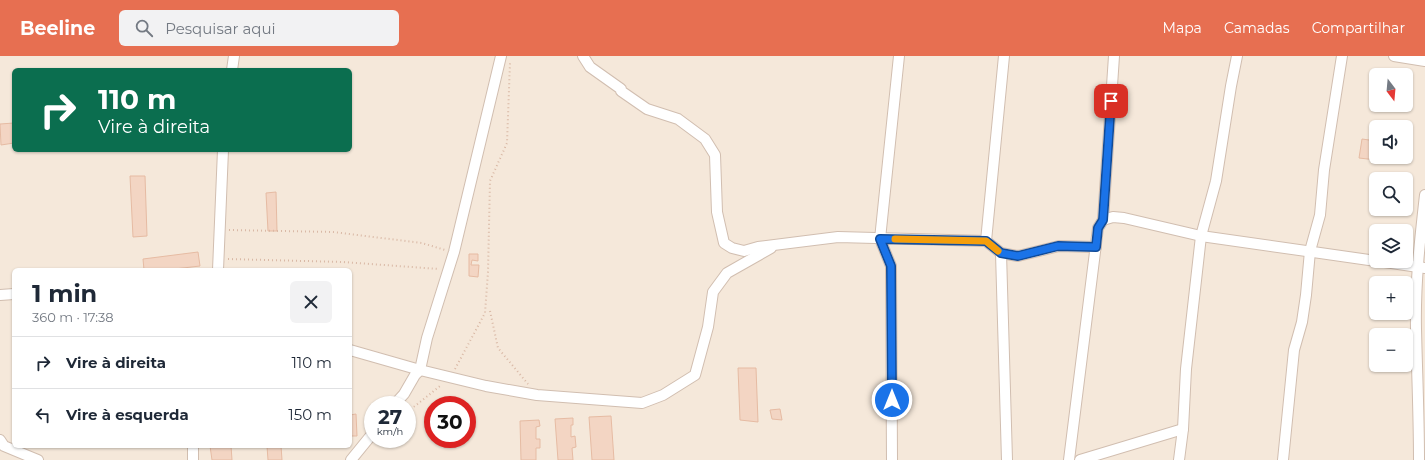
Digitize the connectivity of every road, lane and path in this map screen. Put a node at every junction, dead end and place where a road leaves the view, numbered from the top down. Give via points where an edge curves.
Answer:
1 (234, 56) edge
2 (501, 56) edge
3 (511, 56) edge
4 (583, 56) edge
5 (899, 56) edge
6 (1004, 56) edge
7 (1114, 56) edge
8 (1237, 56) edge
9 (1342, 56) edge
10 (1394, 56) edge
11 (1425, 61) edge
12 (232, 68) edge
13 (223, 152) edge
14 (1425, 195) edge
15 (1103, 220) junction
16 (219, 230) junction
17 (1201, 236) junction
18 (880, 239) junction
19 (986, 241) junction
20 (776, 245) junction
21 (1096, 247) junction
22 (1310, 251) junction
23 (454, 252) junction
24 (1001, 253) junction
25 (218, 259) junction
26 (1369, 260) edge
27 (1421, 267) edge
28 (218, 268) edge
29 (449, 269) junction
30 (12, 294) edge
31 (0, 295) edge
32 (490, 311) dead end
33 (352, 351) edge
34 (420, 370) junction
35 (450, 377) junction
36 (537, 394) junction
37 (402, 396) edge
38 (416, 405) edge
39 (1183, 429) junction
40 (0, 440) edge
41 (364, 444) edge
42 (193, 448) edge
43 (38, 460) edge
44 (193, 460) edge
45 (351, 460) edge
46 (892, 460) edge
47 (1007, 460) edge
48 (1069, 460) edge
49 (1080, 460) edge
50 (1179, 460) edge
51 (1283, 460) edge
52 (1419, 460) edge

1 - 12 street
2 - 23 street
3 - 35 path via 507,143 490,181 486,313
4 - 20 street via 590,66 647,109 678,119 705,139 715,155 717,212 724,242 732,248 744,251
5 - 18 street
6 - 19 street
7 - 15 street
8 - 17 street via 1216,181
9 - 22 street via 1324,170 1320,215
10 - 11 street
13 - 16 street
14 - 27 street
15 - 17 street via 1113,217 1124,218
15 - 21 street via 1098,228
16 - 23 path via 333,232 422,243
16 - 25 street
17 - 22 street
17 - 39 street via 1186,369
18 - 19 street
18 - 20 street via 838,237
18 - 46 street via 891,266
19 - 24 street
20 - 36 street via 727,273 713,292 708,327 695,375 663,395 642,404
21 - 24 street via 1058,246 1018,256
21 - 48 street
22 - 26 street
22 - 51 street via 1302,322 1294,350
23 - 29 street
24 - 47 street
25 - 28 street
25 - 29 path via 343,262
27 - 52 street via 1416,328
29 - 34 street via 427,338
30 - 31 street
32 - 36 path via 498,348
33 - 34 street
34 - 35 street
34 - 37 street
35 - 36 street
35 - 38 path
39 - 49 street
39 - 50 street
40 - 43 street via 4,446
41 - 45 street
42 - 44 street

